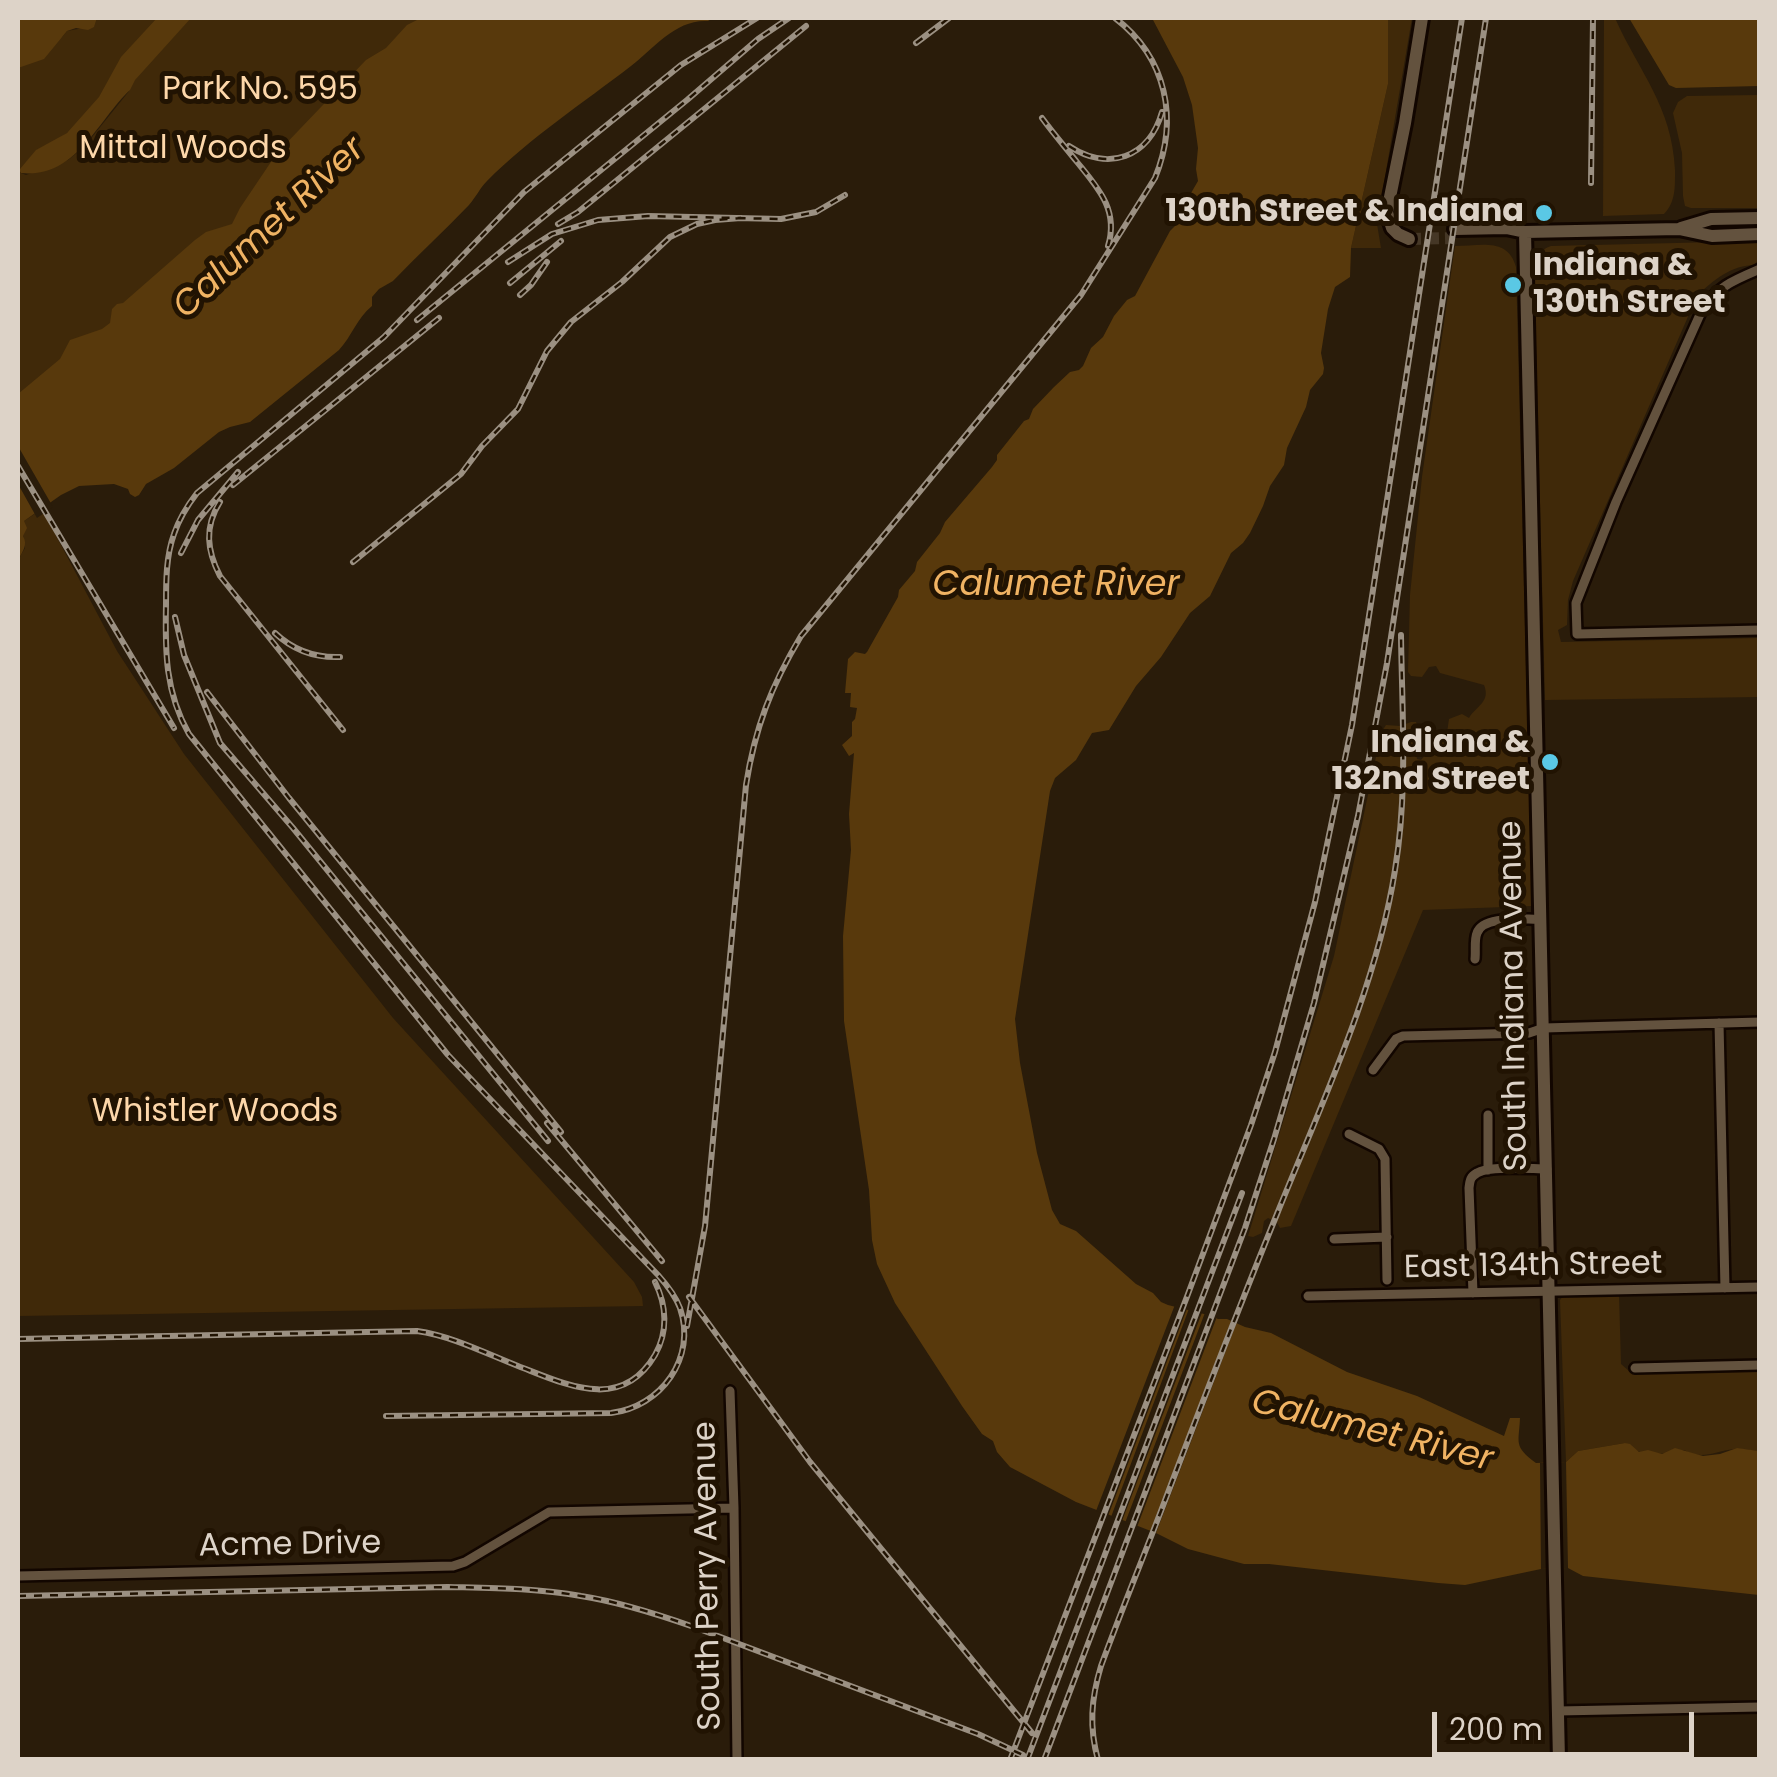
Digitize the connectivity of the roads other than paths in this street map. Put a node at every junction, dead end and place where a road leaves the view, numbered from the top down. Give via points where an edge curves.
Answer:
1 (1422, 18) edge
2 (1760, 218) edge
3 (1679, 229) junction
4 (1525, 232) junction
5 (1410, 234) dead end
6 (1454, 234) tunnel mouth
7 (1760, 234) edge
8 (1760, 270) edge
9 (1760, 630) edge
10 (1541, 919) junction
11 (1476, 959) dead end
12 (1760, 1022) edge
13 (1719, 1024) junction
14 (1544, 1028) junction
15 (1374, 1070) dead end
16 (1488, 1115) dead end
17 (1349, 1134) dead end
18 (1547, 1169) junction
19 (1488, 1170) junction
20 (1387, 1237) junction
21 (1334, 1239) dead end
22 (1388, 1280) dead end
23 (1760, 1287) edge
24 (1726, 1288) junction
25 (1550, 1292) junction
26 (1472, 1293) junction
27 (1308, 1296) dead end
28 (1760, 1365) edge
29 (1635, 1368) dead end
30 (730, 1391) dead end
31 (734, 1508) junction
32 (18, 1576) edge
33 (1760, 1707) edge
34 (1558, 1710) junction
35 (737, 1760) edge
36 (1559, 1760) edge

1 - 5 main road via 1388,212 1392,228
2 - 3 main road via 1711,219
3 - 4 main road
3 - 7 main road
4 - 6 main road
4 - 10 main road, South Indiana Avenue
8 - 9 street via 1728,282 1702,310 1576,602 1576,634
10 - 11 street via 1484,924 1476,936
10 - 14 main road, South Indiana Avenue
12 - 13 street
13 - 14 street
13 - 24 street
14 - 15 street via 1403,1036
14 - 18 main road, South Indiana Avenue
16 - 19 street
17 - 20 street via 1386,1159
18 - 19 street
18 - 25 main road, South Indiana Avenue
19 - 26 street via 1474,1175 1469,1188
20 - 21 street
20 - 22 street
23 - 24 street, East 134th Street
24 - 25 street, East 134th Street
25 - 26 street, East 134th Street
25 - 34 main road, South Indiana Avenue
26 - 27 street, East 134th Street
28 - 29 street
30 - 31 street, South Perry Avenue
31 - 32 street, Acme Drive via 548,1512 453,1566
31 - 35 street, South Perry Avenue
33 - 34 street
34 - 36 main road, South Indiana Avenue

